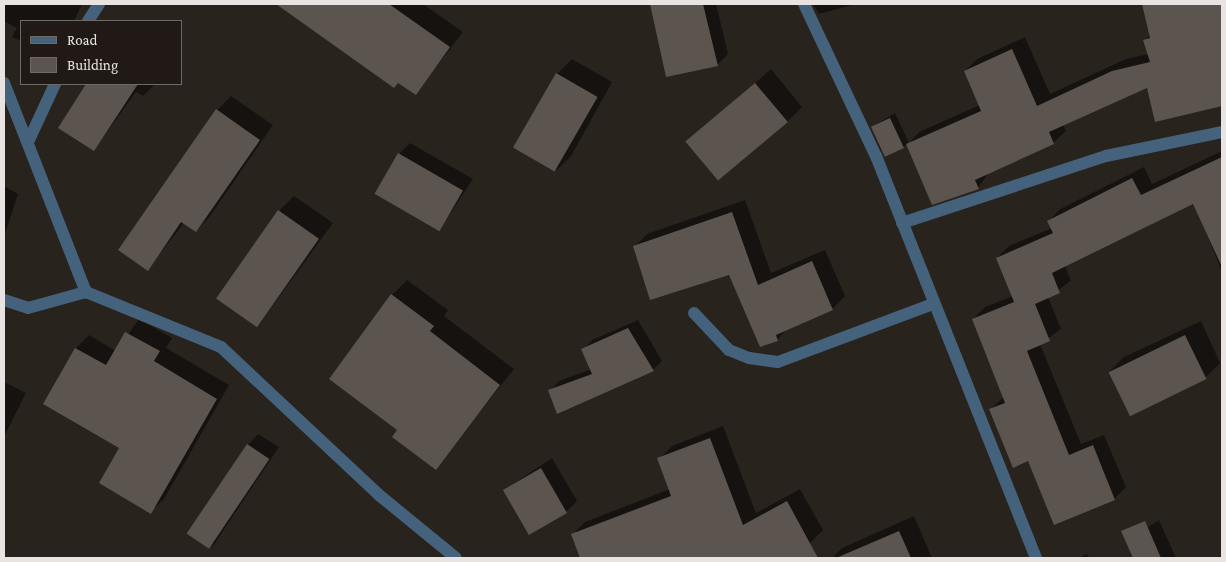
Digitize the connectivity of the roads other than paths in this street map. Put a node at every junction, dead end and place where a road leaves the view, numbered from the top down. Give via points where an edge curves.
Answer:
1 (99, 4) edge
2 (804, 4) edge
3 (89, 20) edge
4 (4, 83) edge
5 (55, 85) edge
6 (1222, 132) edge
7 (30, 140) junction
8 (902, 223) junction
9 (86, 292) junction
10 (4, 300) edge
11 (933, 304) junction
12 (694, 313) dead end
13 (456, 558) edge
14 (1036, 558) edge

1 - 3 street
2 - 8 street via 876,156
4 - 7 street
5 - 7 street
6 - 8 street via 1106,156
7 - 9 street via 49,202
8 - 11 street
9 - 10 street via 28,308
9 - 13 street via 221,347 379,495
11 - 12 street via 778,362 749,358 729,350
11 - 14 street

